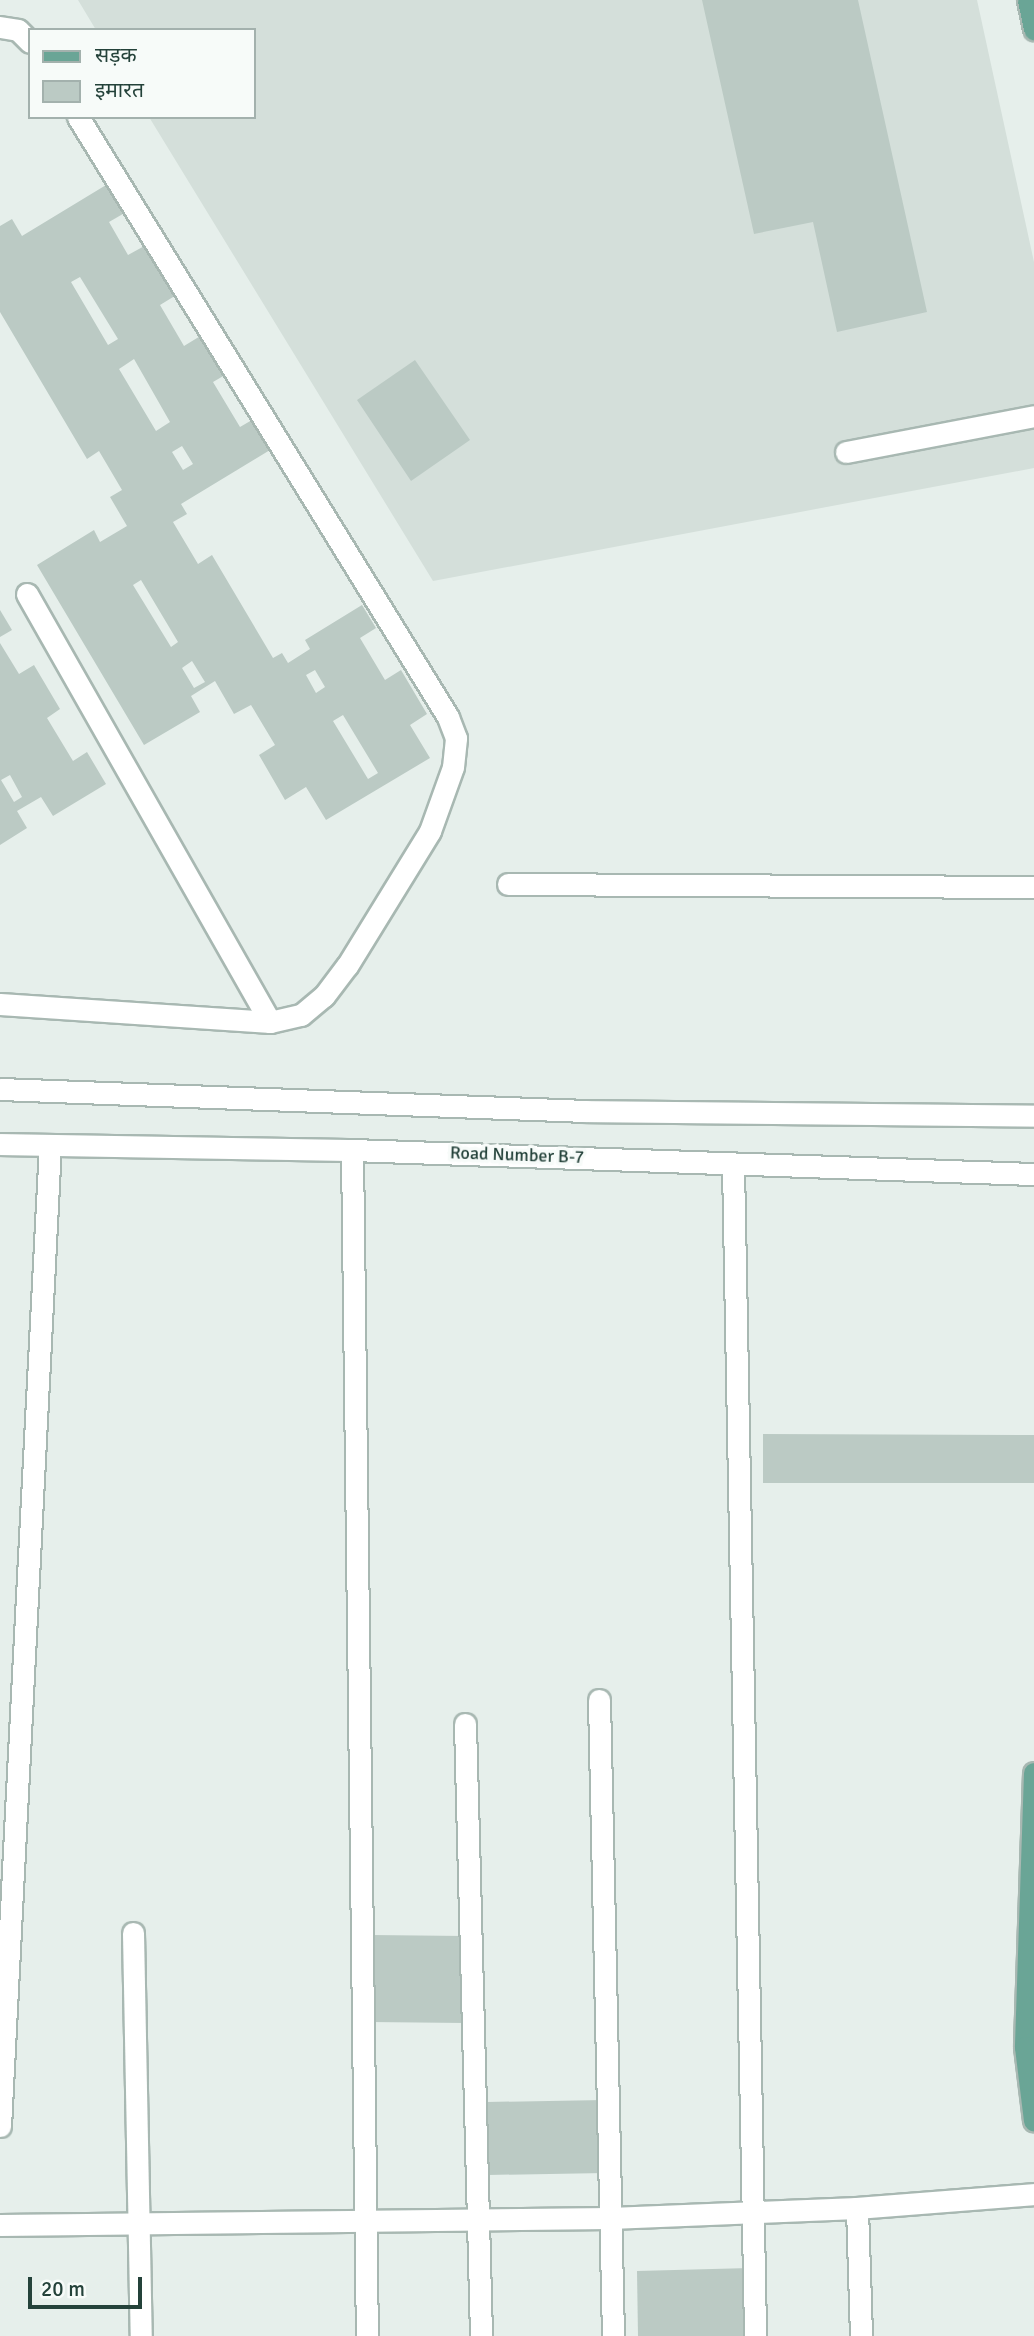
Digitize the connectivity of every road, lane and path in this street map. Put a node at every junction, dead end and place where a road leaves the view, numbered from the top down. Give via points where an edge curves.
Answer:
1 (1028, 0) edge
2 (0, 27) edge
3 (1034, 29) edge
4 (28, 40) edge
5 (79, 119) edge
6 (1034, 416) edge
7 (845, 452) dead end
8 (27, 594) dead end
9 (508, 884) dead end
10 (1034, 887) edge
11 (0, 1004) edge
12 (271, 1022) junction
13 (0, 1090) edge
14 (1034, 1116) edge
15 (0, 1144) edge
16 (50, 1146) junction
17 (352, 1150) junction
18 (733, 1165) junction
19 (1034, 1174) edge
20 (598, 1700) dead end
21 (466, 1724) dead end
22 (1034, 1773) edge
23 (7, 1838) edge
24 (133, 1933) dead end
25 (1034, 2120) edge
26 (0, 2126) edge
27 (1034, 2194) edge
28 (857, 2208) junction
29 (754, 2212) junction
30 (610, 2218) junction
31 (478, 2221) junction
32 (365, 2224) junction
33 (0, 2225) edge
34 (140, 2226) junction
35 (141, 2336) edge
36 (367, 2336) edge
37 (481, 2336) edge
38 (613, 2336) edge
39 (755, 2336) edge
40 (861, 2336) edge

1 - 3 main road
2 - 4 street via 18,30
5 - 12 street via 449,716 456,738 453,767 430,831 347,966 324,996 301,1015
6 - 7 street
8 - 12 street
9 - 10 street
11 - 12 street
13 - 14 street via 586,1111
15 - 16 street, Road Number B-7
16 - 17 street, Road Number B-7
16 - 23 street
17 - 18 street, Road Number B-7
17 - 32 street
18 - 19 street, Road Number B-7
18 - 29 street
20 - 30 street
21 - 31 street
22 - 25 main road via 1025,2047
23 - 26 street
24 - 34 street
27 - 28 street
28 - 29 street
28 - 40 street
29 - 30 street
29 - 39 street
30 - 31 street
30 - 38 street
31 - 32 street
31 - 37 street
32 - 34 street
32 - 36 street
33 - 34 street
34 - 35 street

